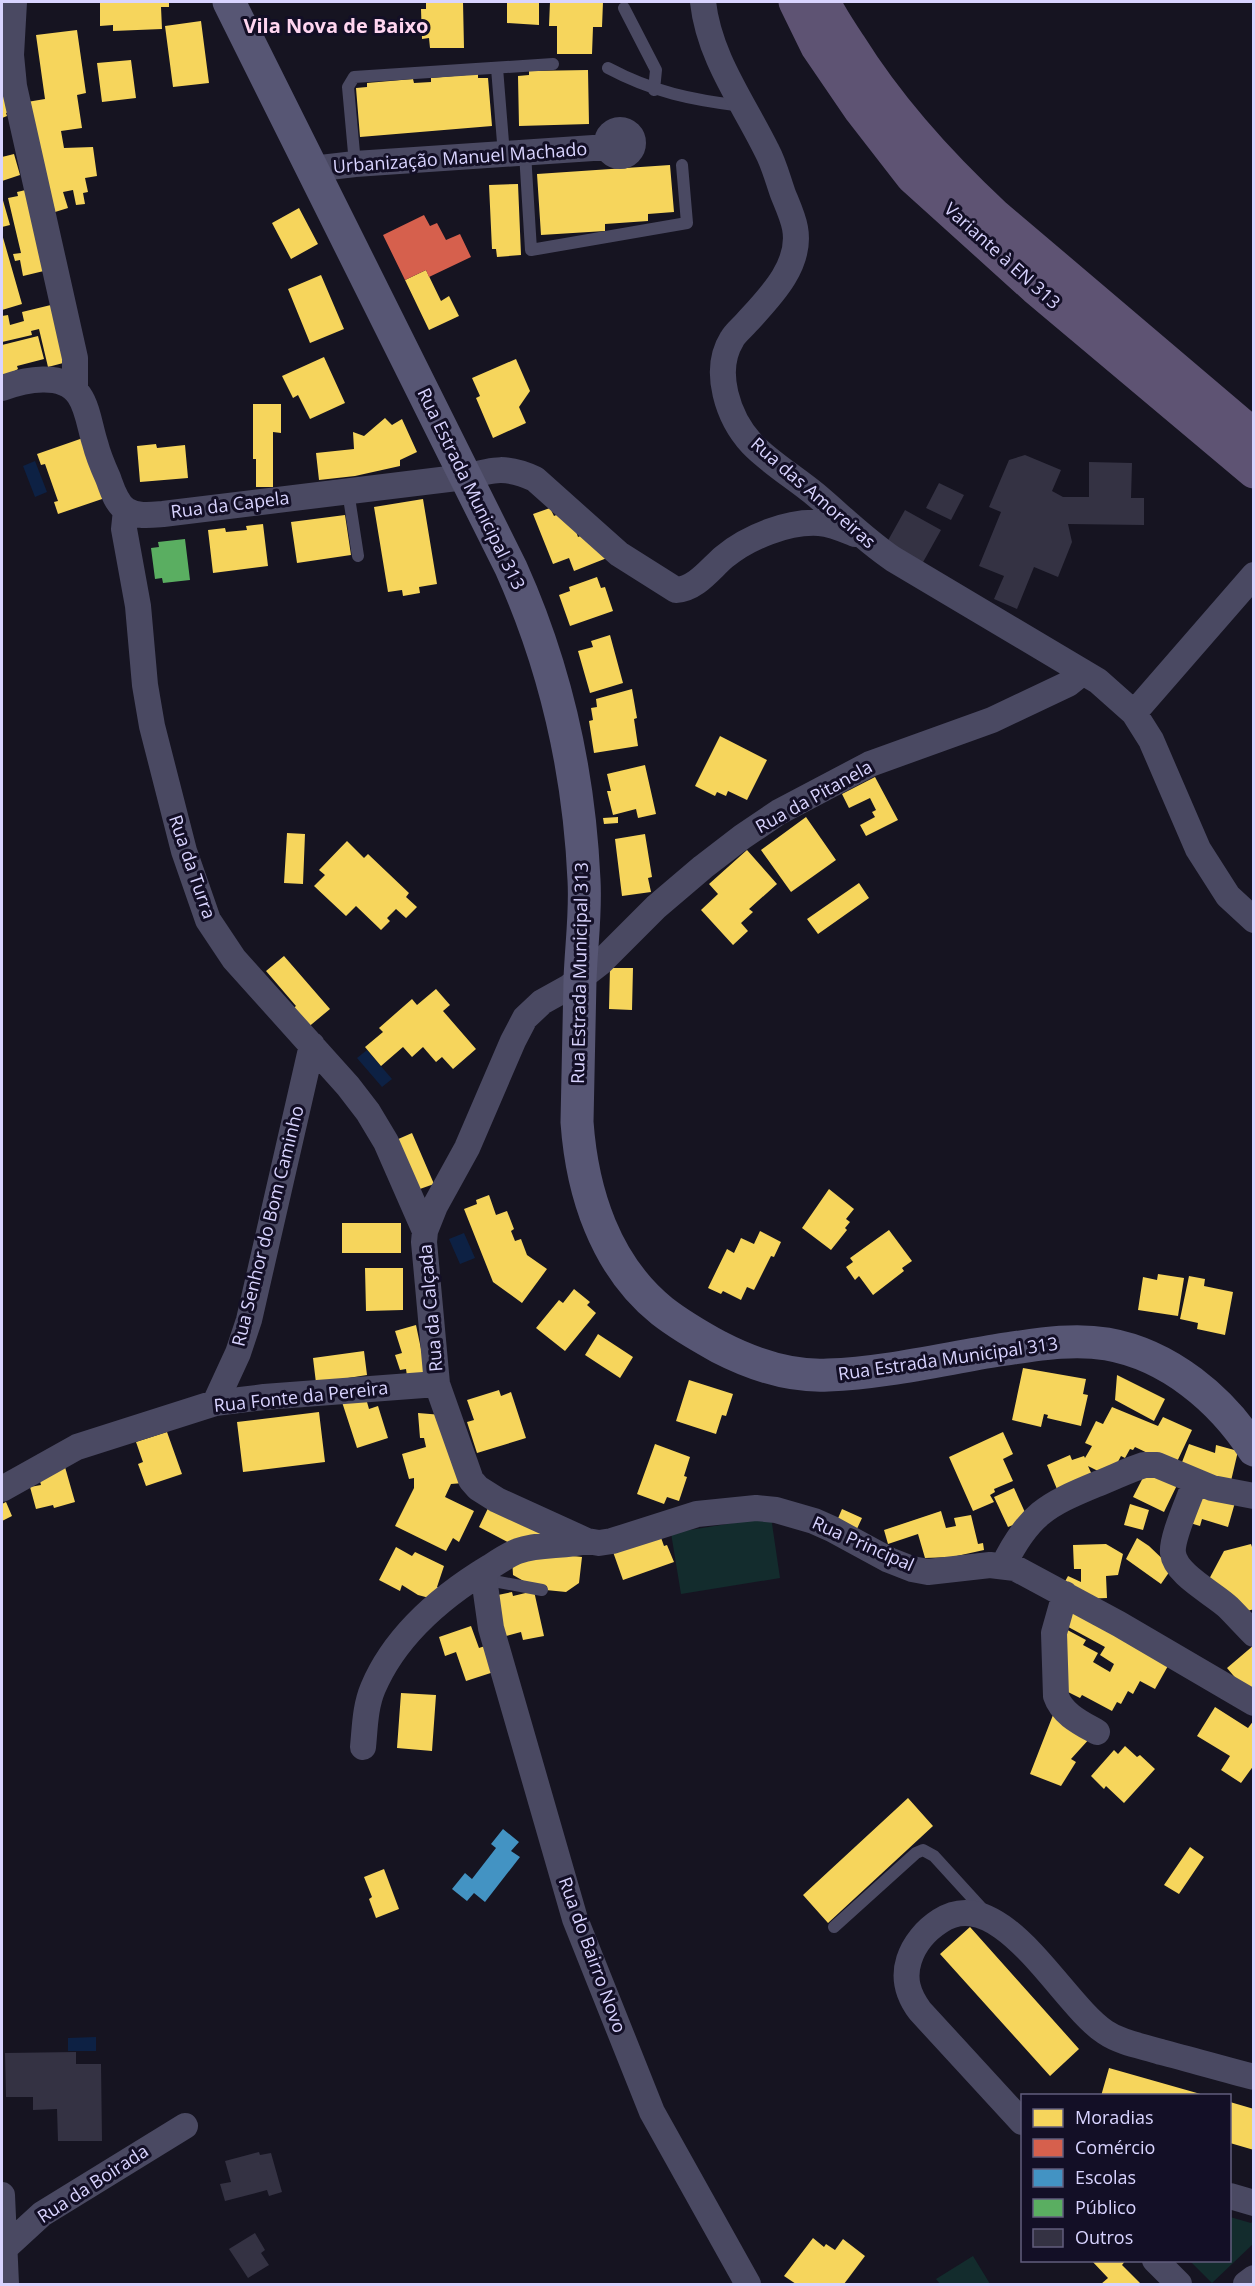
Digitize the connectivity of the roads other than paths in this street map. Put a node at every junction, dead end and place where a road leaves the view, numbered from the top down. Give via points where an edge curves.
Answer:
1 (14, 2) edge
2 (229, 2) edge
3 (703, 2) edge
4 (795, 2) edge
5 (824, 2) edge
6 (624, 8) dead end
7 (553, 64) dead end
8 (497, 68) junction
9 (608, 68) dead end
10 (654, 90) junction
11 (742, 106) junction
12 (608, 147) dead end
13 (514, 154) junction
14 (355, 164) junction
15 (682, 165) dead end
16 (312, 169) junction
17 (2, 388) edge
18 (75, 390) junction
19 (1254, 435) edge
20 (1254, 472) edge
21 (465, 477) junction
22 (348, 491) junction
23 (126, 510) junction
24 (863, 537) junction
25 (358, 556) dead end
26 (1254, 574) edge
27 (1083, 672) junction
28 (1134, 713) junction
29 (1254, 920) edge
30 (580, 978) junction
31 (312, 1045) junction
32 (425, 1231) junction
33 (437, 1384) junction
34 (215, 1403) junction
35 (1254, 1450) edge
36 (1196, 1482) junction
37 (2, 1490) edge
38 (1254, 1496) edge
39 (586, 1541) junction
40 (1003, 1566) junction
41 (483, 1575) junction
42 (542, 1590) dead end
43 (1065, 1593) junction
44 (1254, 1634) edge
45 (1254, 1703) edge
46 (1097, 1732) dead end
47 (363, 1747) dead end
48 (991, 1918) junction
49 (834, 1927) dead end
50 (1254, 2077) edge
51 (1021, 2120) edge
52 (185, 2126) dead end
53 (2, 2195) edge
54 (1231, 2196) edge
55 (1254, 2204) edge
56 (5, 2248) junction
57 (1157, 2262) edge
58 (1254, 2278) edge
59 (6, 2284) edge
60 (748, 2284) edge
61 (1179, 2284) edge
62 (1246, 2284) edge

1 - 18 street via 14,86 75,358
2 - 16 main road, Rua Estrada Municipal 313
3 - 11 street, Rua das Amoreiras via 714,48
4 - 20 main road, Variante à EN 313 via 818,47 860,110 912,177 1035,288
5 - 19 main road, Variante à EN 313 via 863,65 915,134 955,177
6 - 10 lane via 656,70
7 - 8 lane
8 - 13 lane
8 - 14 lane via 354,77 348,87
9 - 10 lane
10 - 11 lane
11 - 24 street, Rua das Amoreiras via 772,162 795,229 795,248 786,274 732,339 723,362 731,412 752,444
12 - 13 street, Urbanização Manuel Machado
13 - 14 street, Urbanização Manuel Machado
13 - 15 lane via 531,250 687,223
14 - 16 street, Urbanização Manuel Machado
16 - 21 main road, Rua Estrada Municipal 313
17 - 18 street via 51,380
18 - 23 street via 82,399 115,495
21 - 22 street, Rua da Capela
21 - 24 street, Rua da Capela via 506,469 535,478 618,554 676,590 699,580 735,548 782,529 820,523
21 - 30 main road, Rua Estrada Municipal 313 via 530,610 562,712 575,784 585,882
22 - 23 street, Rua da Capela via 151,515
22 - 25 lane
23 - 31 street, Rua da Turra via 124,529 138,606 152,726 199,898 208,920 234,959
24 - 27 street, Rua das Amoreiras via 893,559
26 - 28 street
27 - 28 street, Rua das Amoreiras
27 - 30 street, Rua da Pitanela via 1068,684 992,720 870,764 779,812 656,907
28 - 29 street, Rua das Amoreiras via 1151,740 1198,849 1228,896
30 - 32 street, Rua da Calçada via 536,1007 521,1025
30 - 35 main road, Rua Estrada Municipal 313 via 577,1122 588,1194 621,1265 660,1310 736,1356 790,1373 819,1376 1040,1344 1108,1344 1160,1362 1183,1375 1237,1425
31 - 32 street, Rua da Turra via 377,1126
31 - 34 street, Rua Senhor do Bom Caminho via 249,1320
32 - 33 street, Rua da Calçada
33 - 34 street, Rua Fonte da Pereira
33 - 39 street, Rua da Calçada via 471,1480 478,1488
34 - 37 street, Rua Fonte da Pereira via 77,1447
36 - 38 street
36 - 40 street via 1148,1464 1062,1499 1032,1520
36 - 44 street via 1175,1540 1174,1560
39 - 40 street, Rua Principal via 612,1541 697,1514 756,1508 814,1521 912,1569 928,1572
39 - 41 street, Rua Principal via 526,1548 506,1557
40 - 43 street, Rua Principal
41 - 42 lane
41 - 47 street, Rua Principal via 461,1585 435,1606 392,1654 372,1690
41 - 60 street, Rua do Bairro Novo via 491,1628 575,1919 652,2112
43 - 45 street, Rua Principal
43 - 46 street via 1054,1633 1056,1696 1065,1712
48 - 49 lane via 938,1859 923,1850
48 - 50 street via 1008,1930 1102,2031 1136,2045
48 - 51 street via 966,1912 936,1924 911,1954 907,1986 920,2011
52 - 56 street, Rua da Boirada via 42,2214
53 - 56 street
54 - 55 street
56 - 59 street
57 - 61 street
58 - 62 street

